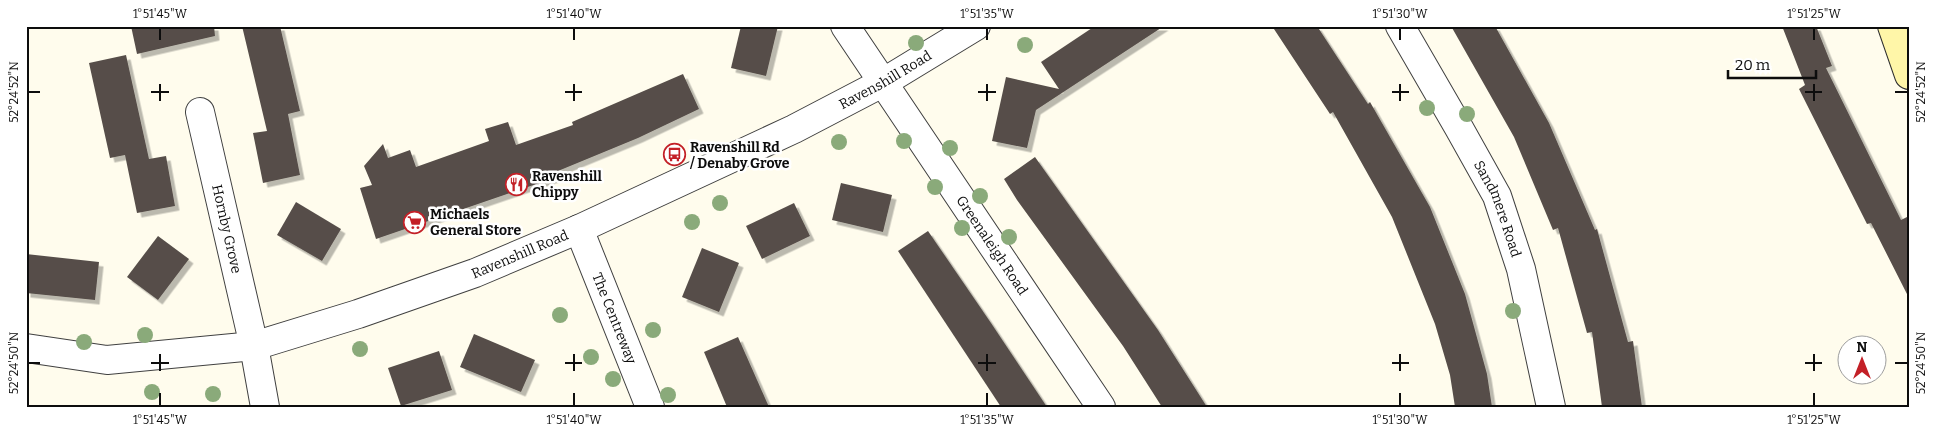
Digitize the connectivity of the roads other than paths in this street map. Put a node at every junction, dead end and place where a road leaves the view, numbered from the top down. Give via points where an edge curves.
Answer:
1 (845, 26) edge
2 (976, 26) edge
3 (1400, 26) edge
4 (1892, 26) edge
5 (1909, 75) edge
6 (884, 82) junction
7 (200, 112) dead end
8 (579, 229) junction
9 (254, 346) junction
10 (26, 348) edge
11 (265, 407) edge
12 (650, 407) edge
13 (1101, 407) edge
14 (1551, 407) edge

1 - 6 street, Greenaleigh Road
2 - 6 street, Ravenshill Road
3 - 14 street, Sandmere Road via 1496,196 1521,269
4 - 5 street
6 - 8 street, Ravenshill Road via 794,130
6 - 13 street, Greenaleigh Road
7 - 9 street, Hornby Grove
8 - 9 street, Ravenshill Road via 474,273
8 - 12 street, The Centreway
9 - 10 street, Ravenshill Road via 107,360
9 - 11 street, Hornby Grove

